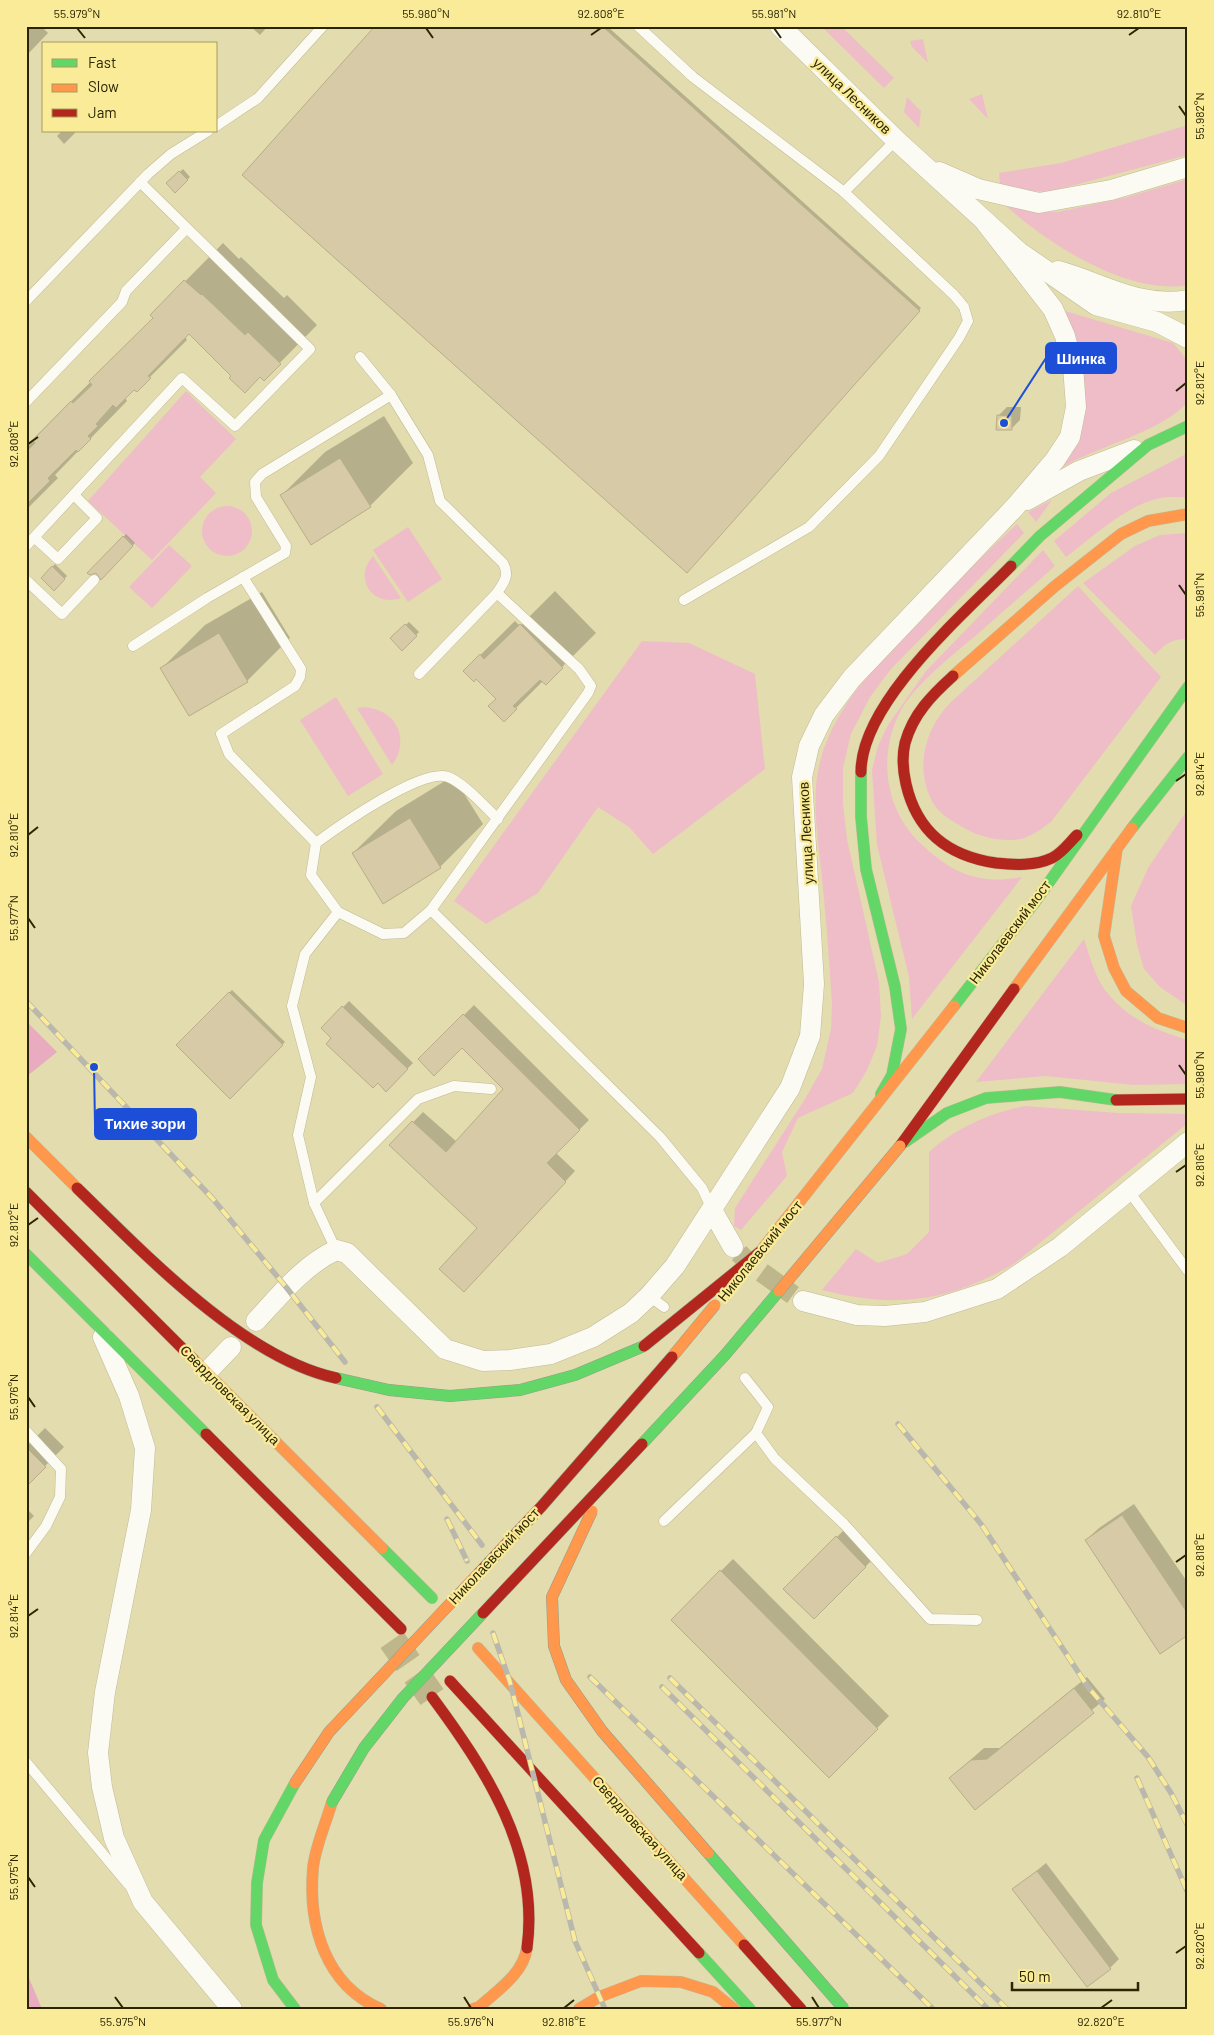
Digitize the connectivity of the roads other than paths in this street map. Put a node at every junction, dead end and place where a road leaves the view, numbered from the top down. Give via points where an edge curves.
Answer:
1 (323, 26) edge
2 (638, 26) edge
3 (780, 26) edge
4 (218, 125) edge
5 (206, 132) edge
6 (896, 140) junction
7 (925, 166) junction
8 (1188, 167) edge
9 (140, 182) junction
10 (844, 192) junction
11 (986, 223) junction
12 (186, 229) junction
13 (1042, 267) junction
14 (26, 300) edge
15 (1188, 300) edge
16 (1188, 338) edge
17 (360, 357) dead end
18 (390, 395) junction
19 (26, 402) edge
20 (1188, 426) edge
21 (1148, 445) junction
22 (74, 496) junction
23 (1015, 507) junction
24 (1188, 514) edge
25 (35, 538) junction
26 (26, 546) edge
27 (243, 577) junction
28 (26, 580) edge
29 (94, 580) dead end
30 (497, 593) junction
31 (684, 600) dead end
32 (133, 646) dead end
33 (419, 674) dead end
34 (1188, 687) edge
35 (1188, 757) edge
36 (498, 819) junction
37 (1089, 824) junction
38 (316, 843) junction
39 (1117, 848) junction
40 (431, 910) junction
41 (338, 912) junction
42 (1188, 1028) edge
43 (491, 1089) dead end
44 (1188, 1099) edge
45 (868, 1117) junction
46 (26, 1137) edge
47 (1188, 1142) edge
48 (900, 1146) junction
49 (1128, 1190) junction
50 (26, 1192) edge
51 (314, 1203) junction
52 (712, 1210) junction
53 (732, 1247) tunnel mouth
54 (336, 1250) junction
55 (760, 1252) junction
56 (26, 1254) edge
57 (1188, 1270) edge
58 (803, 1301) tunnel mouth
59 (256, 1321) dead end
60 (97, 1324) junction
61 (231, 1346) dead end
62 (207, 1372) junction
63 (745, 1378) dead end
64 (26, 1431) edge
65 (756, 1433) junction
66 (604, 1486) junction
67 (266, 1495) junction
68 (664, 1521) dead end
69 (26, 1553) edge
70 (432, 1598) dead end
71 (977, 1620) dead end
72 (380, 1625) dead end
73 (401, 1629) tunnel mouth
74 (478, 1648) dead end
75 (450, 1681) dead end
76 (432, 1697) tunnel mouth
77 (26, 1762) edge
78 (143, 1902) junction
79 (232, 2009) edge
80 (295, 2009) edge
81 (381, 2009) edge
82 (473, 2009) edge
83 (579, 2009) edge
84 (734, 2009) edge
85 (750, 2009) edge
86 (801, 2009) edge
87 (844, 2009) edge

1 - 4 lane via 258,98
2 - 10 lane via 692,78
3 - 6 street, улица Лесников
5 - 9 lane via 172,154
6 - 7 street, улица Лесников
6 - 10 lane
7 - 8 street via 978,189 1039,203 1111,190
7 - 11 street, улица Лесников
9 - 12 lane
9 - 14 lane
10 - 31 lane via 954,295 964,307 968,321 879,456 809,528
11 - 13 street
11 - 23 street via 1053,309 1073,366 1076,407 1070,436 1055,460
12 - 19 lane via 126,291 122,302
12 - 22 lane via 310,349 235,426 182,378
13 - 15 street via 1143,300 1167,304
13 - 16 street via 1096,305 1157,322
17 - 18 lane
18 - 27 lane via 262,474 255,482 256,497 286,546 285,553
18 - 30 lane via 428,455 440,501 507,570 507,578
20 - 21 main road
21 - 23 street via 1079,471
21 - 45 main road via 1040,536 916,663 890,697 869,735 861,768 860,817 866,868 895,987 901,1029 892,1075
22 - 25 lane
22 - 25 lane via 97,518 58,559
23 - 52 street, улица Лесников via 852,678 824,715 809,746 802,777 814,984 810,1036 790,1088
24 - 37 main road via 1148,521 1121,534 1066,577 930,697 916,717 906,744 904,778 916,810 930,834 962,854 986,862 1025,865 1053,858
25 - 26 lane
27 - 32 lane
27 - 38 lane via 301,669 300,677 295,686 221,734 229,754
28 - 29 lane via 62,614
30 - 33 lane
30 - 36 lane via 579,669 590,686
34 - 37 main road, Николаевский мост
35 - 39 main road
36 - 38 lane via 455,780 439,775 403,786
36 - 40 lane
37 - 45 main road, Николаевский мост via 1035,902
38 - 41 lane via 311,875
39 - 42 main road via 1104,936 1114,968 1126,992 1158,1018
39 - 48 main road
40 - 41 lane via 404,933 390,934 383,934
40 - 52 lane via 660,1137 702,1188
41 - 51 lane via 305,954 292,1006 311,1077 298,1135
43 - 51 lane via 454,1086 418,1099
44 - 48 main road via 1115,1100 1060,1092 986,1098 947,1113
45 - 55 main road, Николаевский мост
46 - 55 main road, bridge via 153,1262 269,1352 326,1376 389,1390 450,1396 520,1390 575,1375 638,1350
47 - 49 street
48 - 66 main road, bridge via 725,1355
49 - 57 lane
49 - 58 street via 1060,1247 997,1288 954,1304 924,1312 885,1316 856,1315
50 - 62 main road, Свердловская улица
51 - 54 lane
52 - 53 street
52 - 54 street, улица Лесников via 656,1302 593,1337 551,1354 510,1360 483,1361 445,1349 347,1253
54 - 59 street via 323,1256 286,1287
55 - 80 main road, Николаевский мост, bridge via 541,1507 328,1732 295,1783 264,1840 257,1882 256,1924 273,1980
56 - 60 main road
60 - 67 main road
60 - 78 street via 129,1396 145,1448 141,1510 105,1692 98,1753 114,1838
61 - 62 street
62 - 70 main road, Свердловская улица
63 - 65 lane via 768,1407
64 - 69 lane via 61,1469 60,1497 46,1526
65 - 68 lane
65 - 71 lane via 775,1459 844,1524 930,1619
66 - 81 main road, bridge via 403,1698 364,1748 332,1802 313,1867 314,1919 328,1964 362,2001
66 - 87 main road, bridge via 552,1597 554,1646 566,1680 602,1732
67 - 72 main road
67 - 73 main road
74 - 86 main road, Свердловская улица
75 - 85 main road
76 - 82 main road via 478,1763 502,1809 527,1875 531,1923 523,1963
77 - 78 lane
78 - 79 street
83 - 84 main road via 599,1997 641,1981 681,1982 713,1992

